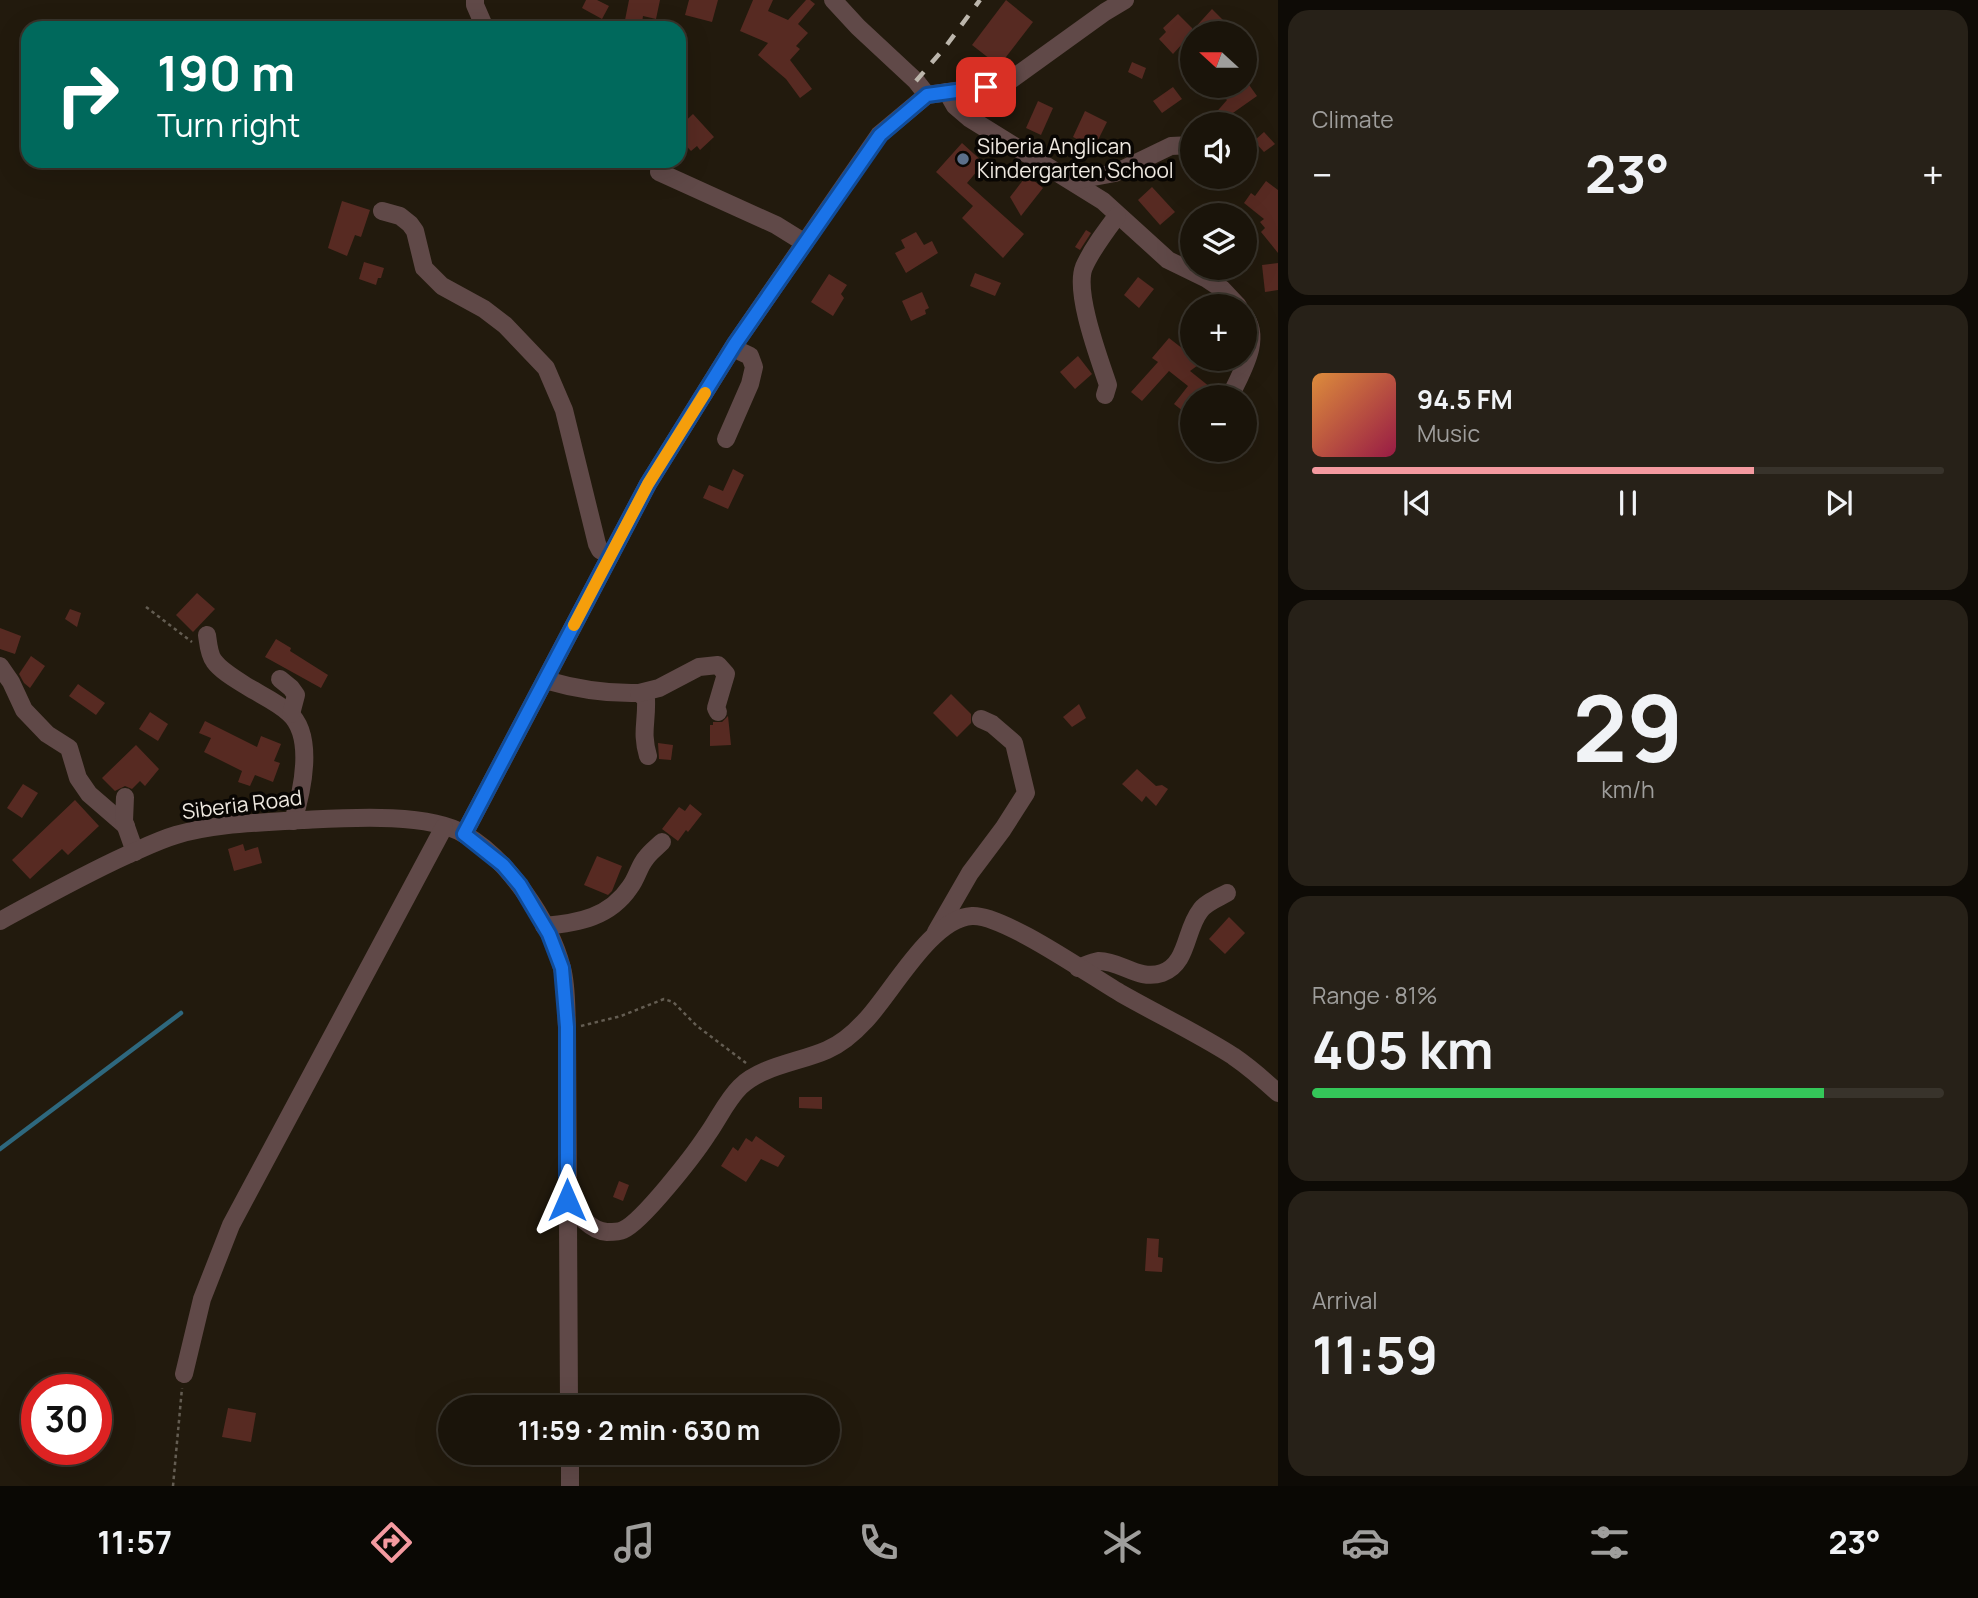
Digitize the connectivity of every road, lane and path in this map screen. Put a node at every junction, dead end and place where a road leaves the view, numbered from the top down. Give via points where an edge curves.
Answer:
1 (475, 0) edge
2 (833, 0) edge
3 (1125, 0) edge
4 (482, 21) edge
5 (947, 92) junction
6 (927, 95) junction
7 (1180, 146) edge
8 (659, 172) dead end
9 (1072, 181) junction
10 (382, 211) dead end
11 (1117, 216) junction
12 (805, 243) junction
13 (1227, 294) edge
14 (733, 348) junction
15 (1105, 395) dead end
16 (726, 439) dead end
17 (610, 556) junction
18 (146, 607) dead end
19 (207, 635) dead end
20 (213, 660) junction
21 (0, 666) edge
22 (280, 680) dead end
23 (545, 680) junction
24 (639, 693) junction
25 (718, 712) dead end
26 (291, 714) junction
27 (981, 719) dead end
28 (648, 756) dead end
29 (125, 797) dead end
30 (293, 821) junction
31 (126, 827) junction
32 (444, 827) junction
33 (464, 834) junction
34 (662, 842) dead end
35 (135, 852) junction
36 (1227, 893) dead end
37 (0, 921) edge
38 (544, 926) junction
39 (934, 935) junction
40 (1078, 968) junction
41 (567, 1027) junction
42 (766, 1072) junction
43 (1278, 1093) edge
44 (567, 1200) junction
45 (184, 1374) joint
46 (569, 1395) edge
47 (570, 1465) edge
48 (173, 1486) edge
49 (570, 1486) edge

1 - 4 street
2 - 6 street
3 - 5 street via 1005,84
5 - 6 street
5 - 9 street via 969,118
6 - 12 street via 880,135
7 - 9 street via 1115,173
8 - 12 street via 776,225
9 - 11 street
10 - 17 street via 410,224 424,268 442,286 505,325 546,368 564,410 597,544
11 - 13 street via 1168,260
11 - 15 street via 1085,266 1081,286 1108,384
12 - 14 street
14 - 16 street via 750,356 754,368
14 - 17 street via 648,484
17 - 23 street
18 - 20 path
19 - 20 street
20 - 26 street
21 - 31 street via 24,710 69,748 78,778 89,794
22 - 26 street via 296,695
23 - 24 street via 593,691
23 - 33 street
24 - 25 street via 699,667 718,665 726,674
24 - 28 street via 646,699 642,736
26 - 30 street via 305,746
27 - 39 street via 1014,743 1026,793
29 - 31 street
30 - 32 street, Siberia Road via 376,817
30 - 35 street, Siberia Road via 216,826 175,835
31 - 35 street
32 - 33 street, Siberia Road
32 - 45 street via 230,1225 202,1299
33 - 38 street, Siberia Road via 503,865
34 - 38 street via 646,857 632,885 610,910
35 - 37 street, Siberia Road
36 - 40 street via 1200,909 1184,951 1164,972 1139,974 1098,961
38 - 41 street, Siberia Road via 562,968
39 - 40 street via 957,919 988,918
39 - 42 street via 846,1038
40 - 43 street via 1235,1057
41 - 42 path via 588,1026 663,999 674,1002 743,1062
41 - 44 street, Siberia Road
42 - 44 street via 738,1088 657,1198 622,1231 605,1232 591,1226
44 - 46 street, Siberia Road
45 - 48 path
47 - 49 street

